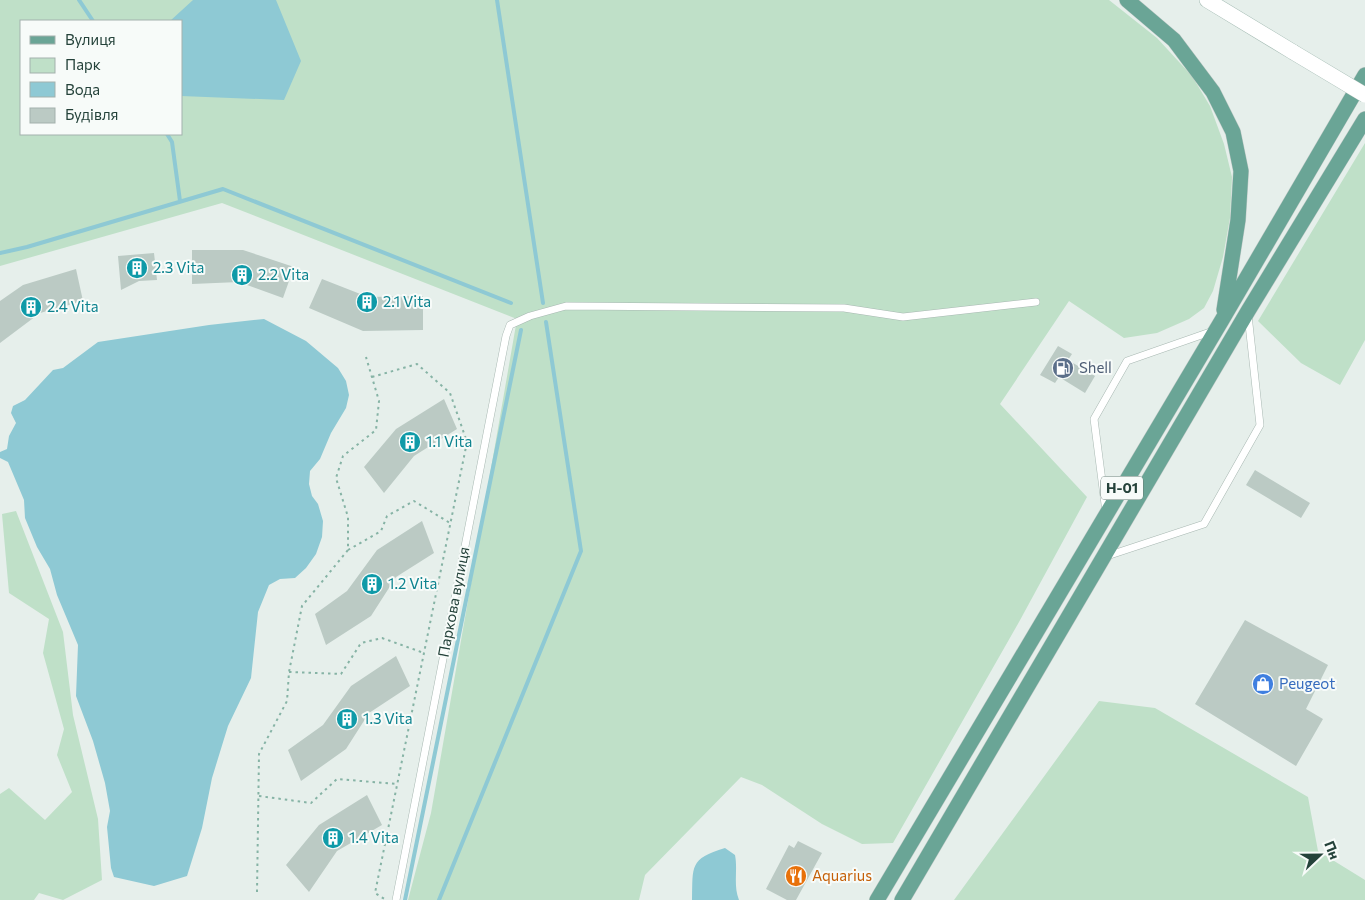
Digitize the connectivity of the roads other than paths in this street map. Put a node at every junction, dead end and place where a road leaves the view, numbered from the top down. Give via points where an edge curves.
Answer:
1 (1127, 0) edge
2 (1207, 0) edge
3 (1365, 76) edge
4 (1365, 95) edge
5 (1365, 119) edge
6 (1036, 302) dead end
7 (1248, 311) junction
8 (1219, 325) junction
9 (1106, 516) junction
10 (1102, 558) junction
11 (396, 900) edge
12 (877, 900) edge
13 (902, 900) edge

1 - 8 main road via 1174,40 1213,92 1233,132 1241,171 1238,220
2 - 4 main road, bridge
3 - 8 main road, Н-01
5 - 7 main road, Н-01
6 - 11 lane, Паркова вулиця via 903,317 844,308 566,306 510,325
7 - 10 main road, Н-01
7 - 10 lane via 1260,426 1204,524
8 - 9 main road, Н-01
8 - 9 lane via 1127,361 1094,419
9 - 12 main road, Н-01
10 - 13 main road, Н-01

